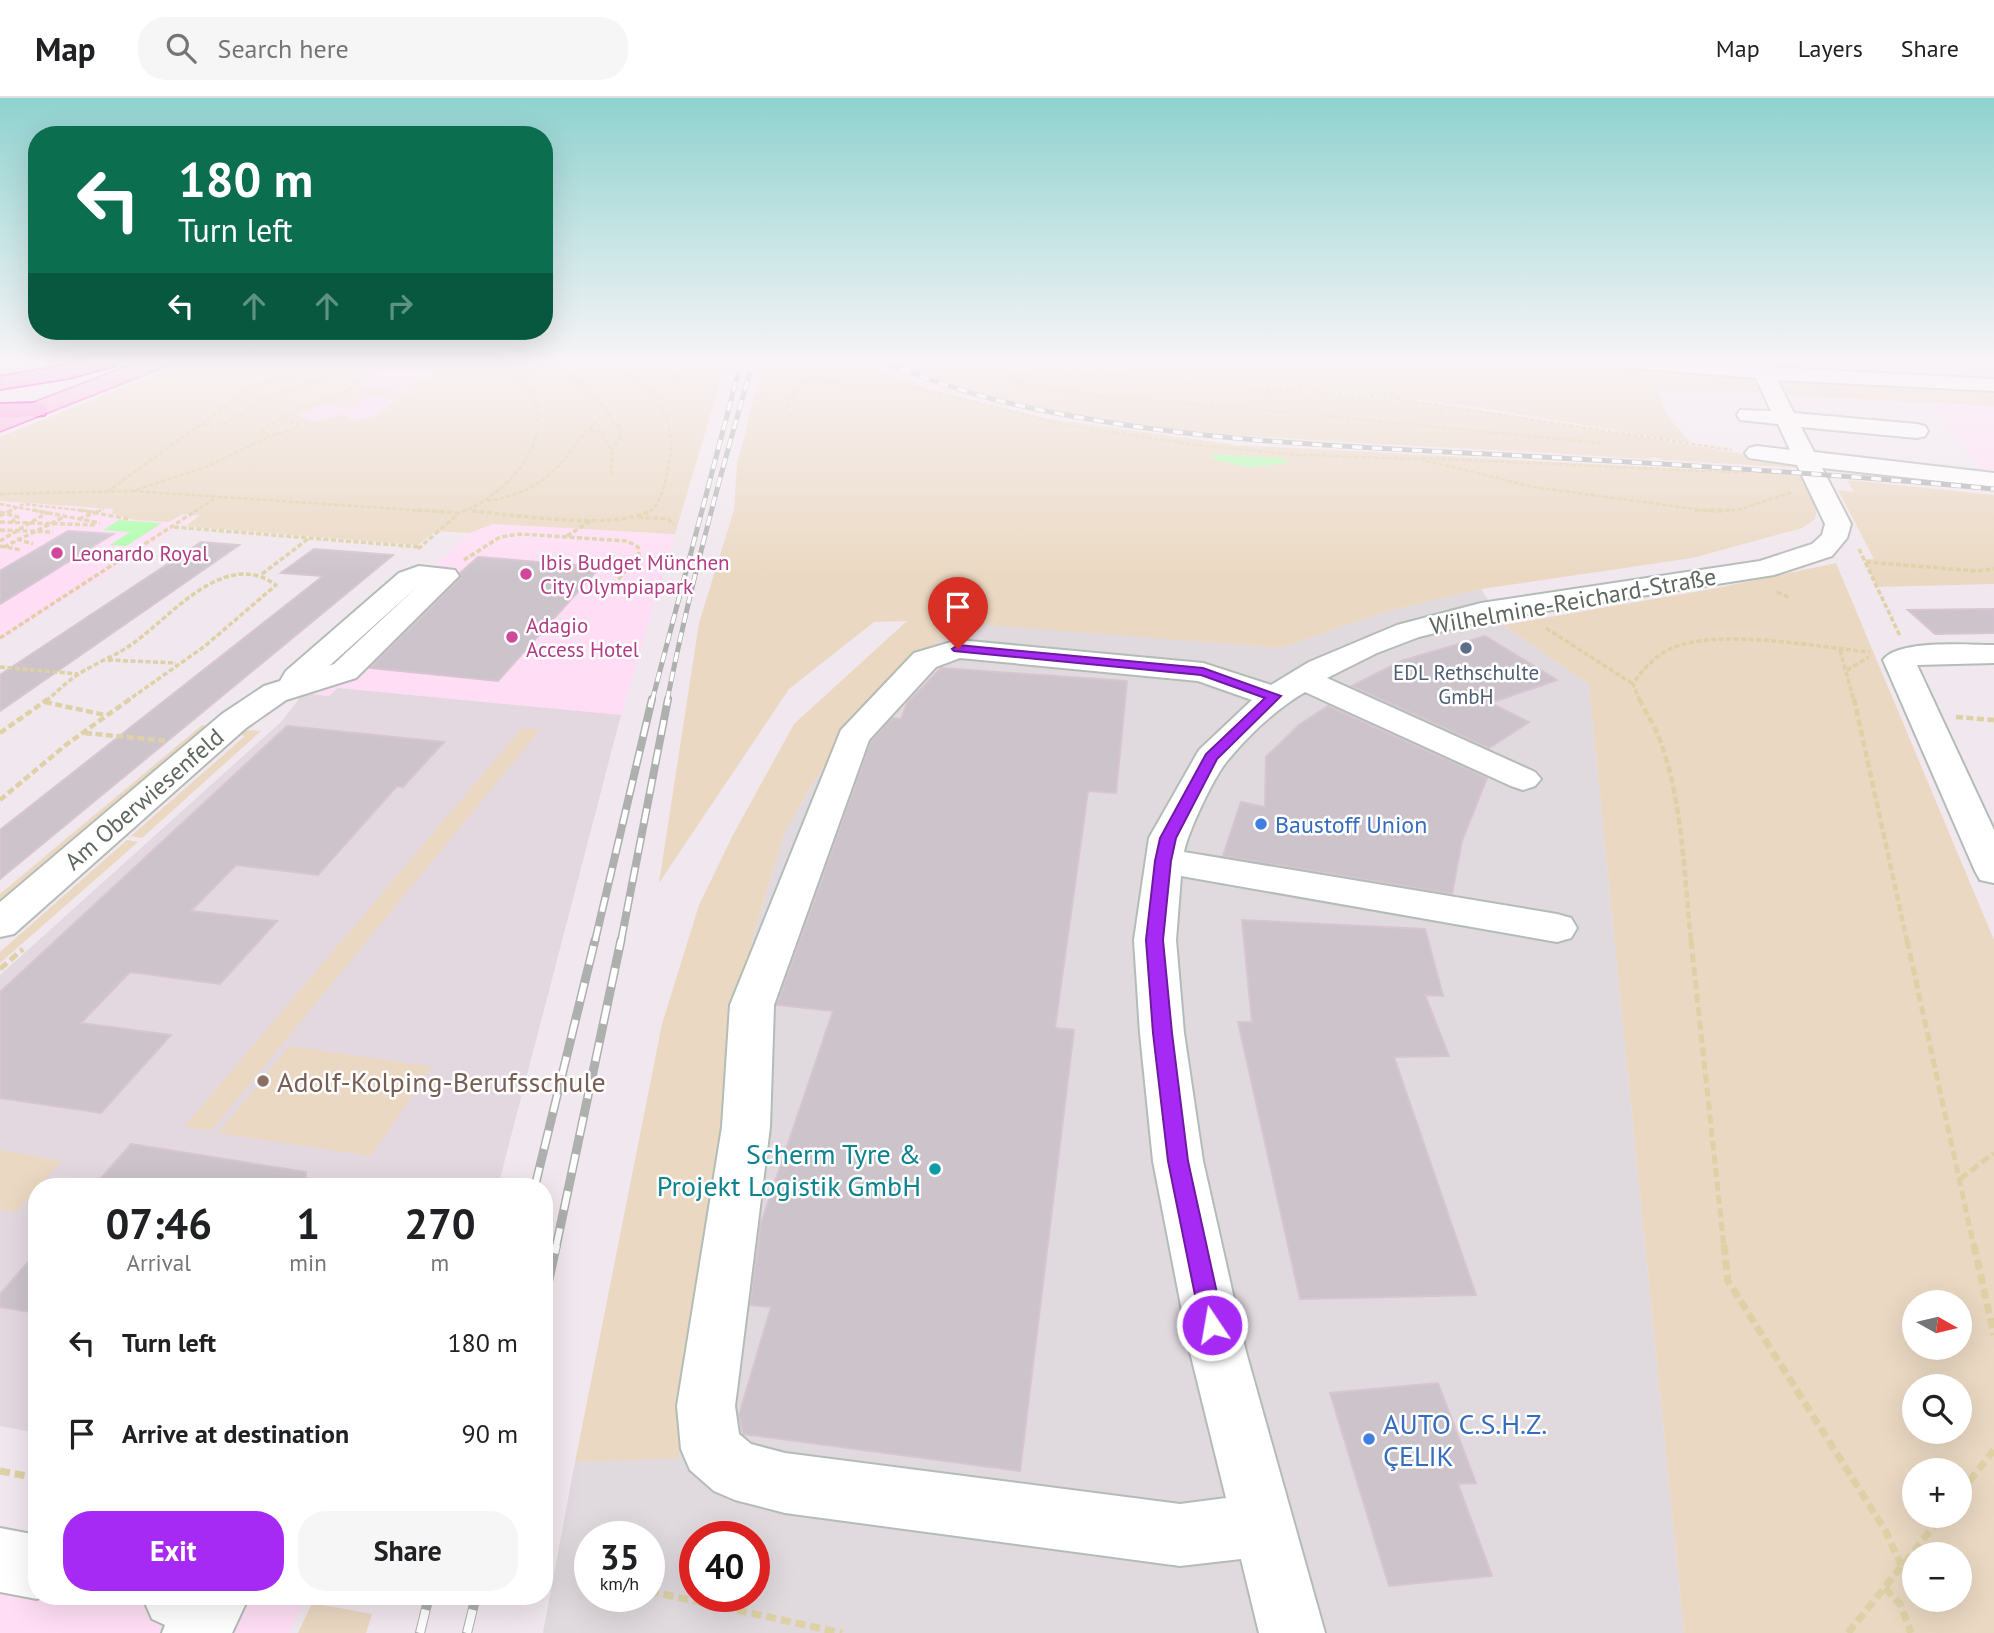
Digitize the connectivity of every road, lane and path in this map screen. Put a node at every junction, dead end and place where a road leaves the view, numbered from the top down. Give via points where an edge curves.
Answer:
1 (186, 434) edge
2 (266, 434) edge
3 (278, 434) edge
4 (536, 434) edge
5 (584, 434) edge
6 (602, 434) edge
7 (620, 434) edge
8 (674, 434) edge
9 (1122, 434) edge
10 (1505, 434) edge
11 (1633, 434) edge
12 (1794, 434) edge
13 (270, 436) junction
14 (1600, 443) dead end
15 (612, 450) junction
16 (1757, 453) joint
17 (1419, 459) junction
18 (611, 476) dead end
19 (1815, 476) junction
20 (1994, 480) edge
21 (133, 491) junction
22 (106, 492) junction
23 (0, 494) edge
24 (216, 498) junction
25 (486, 501) junction
26 (0, 504) edge
27 (17, 505) junction
28 (56, 507) junction
29 (83, 508) dead end
30 (104, 509) dead end
31 (77, 510) junction
32 (48, 511) junction
33 (471, 511) junction
34 (95, 512) junction
35 (1, 513) edge
36 (67, 515) junction
37 (630, 516) junction
38 (81, 519) junction
39 (129, 519) dead end
40 (593, 519) junction
41 (0, 522) edge
42 (10, 523) junction
43 (29, 523) junction
44 (50, 523) junction
45 (74, 525) junction
46 (674, 525) dead end
47 (172, 527) junction
48 (18, 530) junction
49 (35, 531) junction
50 (1, 532) edge
51 (53, 532) dead end
52 (9, 535) junction
53 (566, 537) junction
54 (309, 538) junction
55 (18, 539) junction
56 (33, 544) dead end
57 (1, 545) edge
58 (421, 548) dead end
59 (1859, 549) dead end
60 (21, 550) dead end
61 (1866, 562) junction
62 (1994, 569) edge
63 (261, 574) junction
64 (445, 576) joint
65 (615, 583) dead end
66 (1557, 635) dead end
67 (0, 638) edge
68 (1893, 654) junction
69 (1994, 654) edge
70 (105, 660) junction
71 (177, 663) junction
72 (0, 667) edge
73 (1847, 670) junction
74 (78, 674) junction
75 (1633, 684) junction
76 (1288, 688) junction
77 (45, 702) junction
78 (106, 716) junction
79 (0, 733) edge
80 (85, 733) junction
81 (161, 740) dead end
82 (1523, 779) dead end
83 (0, 800) edge
84 (1981, 814) edge
85 (1163, 861) junction
86 (1994, 871) edge
87 (0, 924) edge
88 (1557, 928) dead end
89 (1994, 1153) edge
90 (1959, 1179) junction
91 (1994, 1335) edge
92 (1994, 1450) edge
93 (0, 1471) edge
94 (28, 1476) edge
95 (1972, 1478) edge
96 (1262, 1525) junction
97 (1933, 1528) edge
98 (1922, 1542) edge
99 (0, 1560) edge
100 (28, 1565) edge
101 (1902, 1567) joint
102 (1885, 1588) junction
103 (665, 1594) edge
104 (212, 1605) edge
105 (195, 1633) edge
106 (842, 1633) edge
107 (1292, 1633) edge
108 (1848, 1633) edge
109 (1911, 1633) edge

1 - 22 path
2 - 13 path
3 - 13 path
4 - 25 path via 520,465
5 - 25 path via 561,467 537,486 502,500
6 - 15 path
7 - 15 path
8 - 37 path via 672,460 658,504 649,512
9 - 17 path via 1298,455
10 - 14 path
11 - 16 path
12 - 19 street, Wilhelmine-Reichard-Straße
13 - 21 path via 208,466
15 - 18 path
16 - 19 street
17 - 19 path
17 - 19 path via 1534,487 1717,512 1800,490
19 - 20 street
19 - 76 street, Wilhelmine-Reichard-Straße via 1838,524 1835,538 1822,550 1764,569 1450,619 1366,647
21 - 22 path
21 - 24 path
22 - 23 path
24 - 33 path
24 - 47 path
25 - 33 path
26 - 27 path
27 - 28 path
27 - 32 path
27 - 35 path
28 - 31 path
28 - 32 path
29 - 31 path
30 - 34 path
31 - 34 path
31 - 36 path
32 - 36 path
32 - 43 path
33 - 40 path
34 - 38 path
34 - 39 path
35 - 42 path via 18,517
36 - 38 path
36 - 44 path
37 - 40 path
37 - 46 path via 668,519
38 - 45 path
38 - 45 path via 99,524
40 - 53 path
41 - 42 path
42 - 43 path
42 - 50 path
43 - 44 path
43 - 48 path
44 - 45 path
44 - 49 path
47 - 54 path
47 - 67 path
48 - 49 path
48 - 50 path
48 - 52 path
49 - 51 path
49 - 55 path
50 - 52 path
52 - 55 path
52 - 57 path
53 - 64 path via 500,537 475,550
53 - 65 path via 627,541 638,547 639,555
54 - 58 path
54 - 63 path
55 - 56 path
55 - 57 path
57 - 60 path
59 - 61 path
61 - 62 path
61 - 68 path
63 - 70 path via 206,584 133,644
63 - 71 path via 275,585 205,646
64 - 87 street, Am Oberwiesenfeld via 345,670 275,693 234,721
66 - 75 path
68 - 69 street
68 - 73 path
68 - 84 street
70 - 71 path
70 - 74 path
71 - 78 path
72 - 74 path
73 - 75 path via 1840,650 1694,641 1672,648 1638,674
73 - 90 path
74 - 77 path
75 - 101 path via 1671,774 1728,1281 1885,1530
76 - 82 street
76 - 85 street, Wilhelmine-Reichard-Straße via 1211,757 1168,838
76 - 96 street via 1203,672 958,649 925,660 853,737 752,1006 746,1127 706,1406 711,1449 736,1470 785,1483 1180,1535
77 - 78 path
77 - 79 path
78 - 80 path
80 - 81 path
80 - 83 path
84 - 86 street
85 - 88 street
85 - 96 street, Wilhelmine-Reichard-Straße via 1155,940 1178,1161 1218,1352
89 - 90 path
90 - 91 path
92 - 95 path
93 - 94 path
96 - 107 street, Wilhelmine-Reichard-Straße
97 - 98 path
99 - 100 street
101 - 102 path
102 - 108 path
102 - 109 path via 1900,1605
103 - 106 path
104 - 105 street

